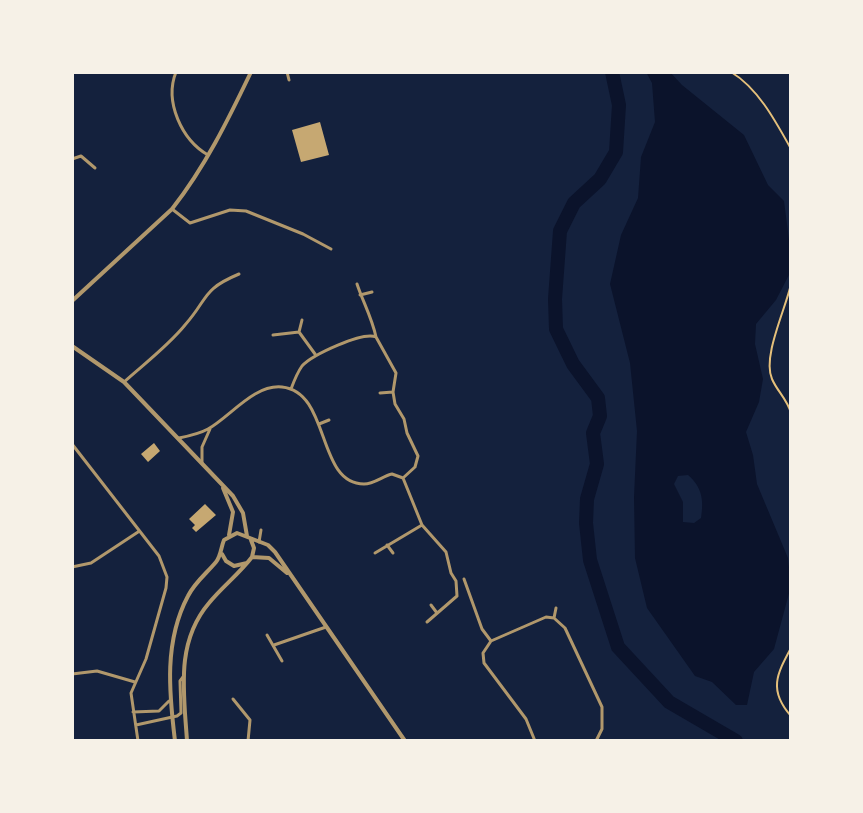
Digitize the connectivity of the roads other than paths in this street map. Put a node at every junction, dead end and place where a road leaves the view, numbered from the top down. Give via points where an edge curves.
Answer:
1 (167, 72) edge
2 (176, 72) edge
3 (251, 72) edge
4 (287, 72) edge
5 (174, 78) junction
6 (289, 80) dead end
7 (208, 155) junction
8 (72, 159) edge
9 (95, 168) dead end
10 (172, 209) junction
11 (331, 249) dead end
12 (239, 274) dead end
13 (357, 284) dead end
14 (372, 292) dead end
15 (360, 295) junction
16 (72, 301) edge
17 (302, 320) dead end
18 (299, 332) junction
19 (273, 335) dead end
20 (376, 337) junction
21 (72, 346) edge
22 (315, 354) junction
23 (124, 382) junction
24 (290, 389) junction
25 (393, 392) junction
26 (380, 393) dead end
27 (329, 420) dead end
28 (319, 424) junction
29 (210, 429) junction
30 (179, 438) junction
31 (72, 444) edge
32 (202, 463) junction
33 (403, 478) junction
34 (221, 485) junction
35 (422, 525) junction
36 (261, 530) dead end
37 (140, 531) junction
38 (229, 535) junction
39 (249, 538) junction
40 (259, 542) junction
41 (387, 545) junction
42 (221, 551) junction
43 (375, 553) dead end
44 (393, 553) dead end
45 (250, 560) junction
46 (72, 567) edge
47 (292, 578) junction
48 (464, 579) dead end
49 (431, 605) dead end
50 (556, 608) dead end
51 (437, 613) junction
52 (554, 618) junction
53 (427, 622) dead end
54 (326, 627) junction
55 (267, 635) dead end
56 (491, 641) junction
57 (274, 645) junction
58 (282, 661) dead end
59 (72, 674) edge
60 (183, 676) junction
61 (135, 682) junction
62 (233, 699) dead end
63 (170, 700) junction
64 (133, 712) junction
65 (172, 717) junction
66 (136, 725) junction
67 (138, 741) edge
68 (175, 741) edge
69 (187, 741) edge
70 (248, 741) edge
71 (405, 741) edge
72 (535, 741) edge
73 (596, 741) edge

1 - 5 street
2 - 5 street
3 - 7 street
4 - 6 street
5 - 7 street via 182,130
7 - 10 street
8 - 9 street via 81,156
10 - 11 street via 190,223 230,210 255,213
10 - 16 street
12 - 23 street via 217,283 185,325
13 - 15 street
14 - 15 street
15 - 20 street
17 - 18 street
18 - 19 street
18 - 22 street
20 - 22 street via 366,334
20 - 25 street via 396,373
21 - 23 street
22 - 24 street
23 - 30 street
24 - 28 street via 309,403
24 - 29 street via 263,392
25 - 26 street
25 - 33 street via 418,456
27 - 28 street
28 - 33 street via 332,458 350,481 366,484 392,474
29 - 30 street
29 - 32 street
30 - 32 street
31 - 37 street
32 - 34 street
33 - 35 street
34 - 38 street via 233,512
34 - 39 street via 239,504
35 - 41 street
35 - 51 street via 446,552 456,581 457,596
36 - 40 street
37 - 46 street via 91,563
37 - 61 street via 167,577
38 - 39 street
38 - 42 street
39 - 40 street
39 - 45 street via 254,548
40 - 47 street via 275,552
41 - 43 street
41 - 44 street
42 - 45 street via 234,566
42 - 63 street via 179,616 171,652
45 - 47 street via 269,558
45 - 60 street via 196,619
47 - 54 street
48 - 56 street
49 - 51 street
50 - 52 street
51 - 53 street
52 - 56 street via 538,619
52 - 73 street via 565,628 602,707
54 - 57 street
54 - 71 street
55 - 57 street
56 - 72 street via 484,663 526,719
57 - 58 street
59 - 61 street via 97,671
60 - 65 street via 181,713
60 - 69 street
61 - 64 street
62 - 70 street via 250,720
63 - 64 street via 159,711
63 - 65 street
64 - 66 street
65 - 66 street
65 - 68 street
66 - 67 street

